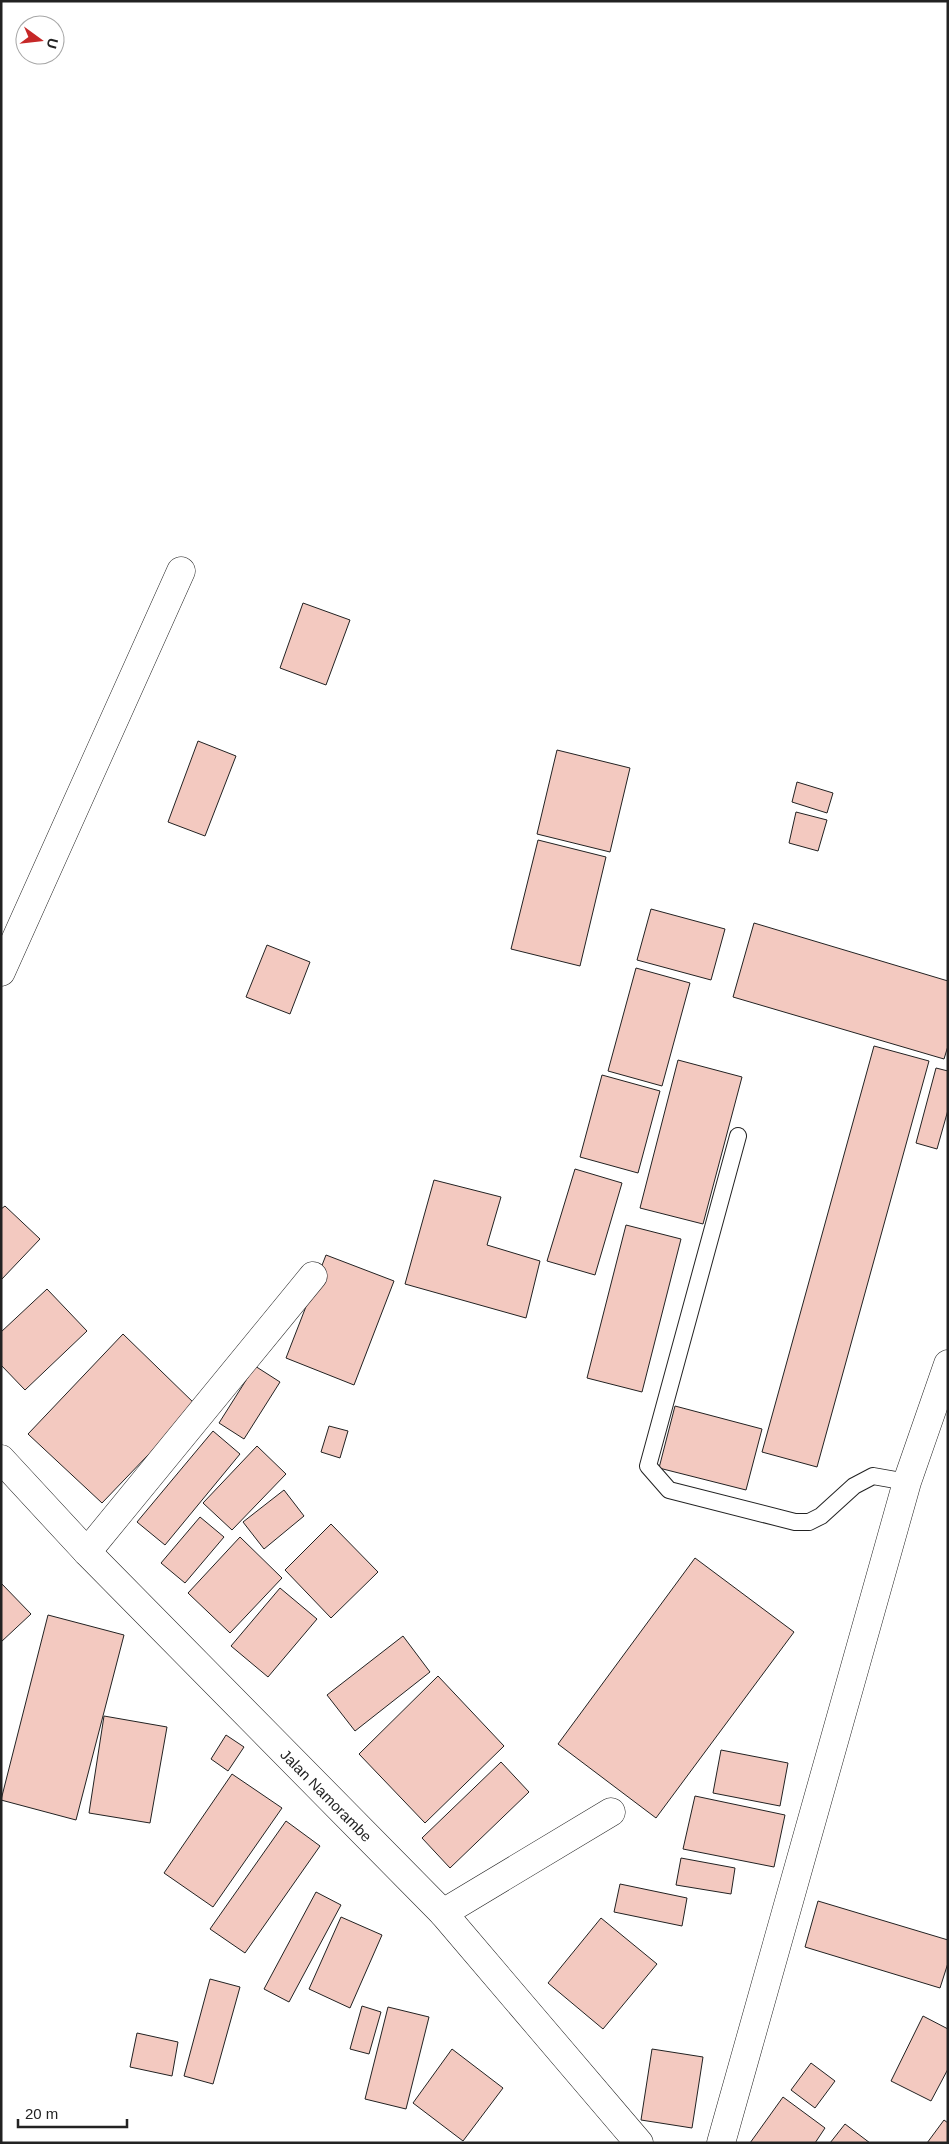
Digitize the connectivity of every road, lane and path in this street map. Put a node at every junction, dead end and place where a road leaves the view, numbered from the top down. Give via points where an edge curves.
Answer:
1 (181, 571) dead end
2 (1, 972) edge
3 (738, 1136) dead end
4 (313, 1276) dead end
5 (948, 1364) edge
6 (1, 1459) edge
7 (907, 1482) junction
8 (87, 1552) junction
9 (611, 1812) dead end
10 (443, 1913) junction
11 (639, 2143) edge
12 (721, 2143) edge

1 - 2 street
3 - 7 lane via 648,1466 669,1490 795,1522 809,1522 821,1516 854,1486 873,1476
4 - 8 street
5 - 7 street
6 - 8 street, Jalan Namorambe
7 - 12 street
8 - 10 street, Jalan Namorambe
9 - 10 street
10 - 11 street, Jalan Namorambe

